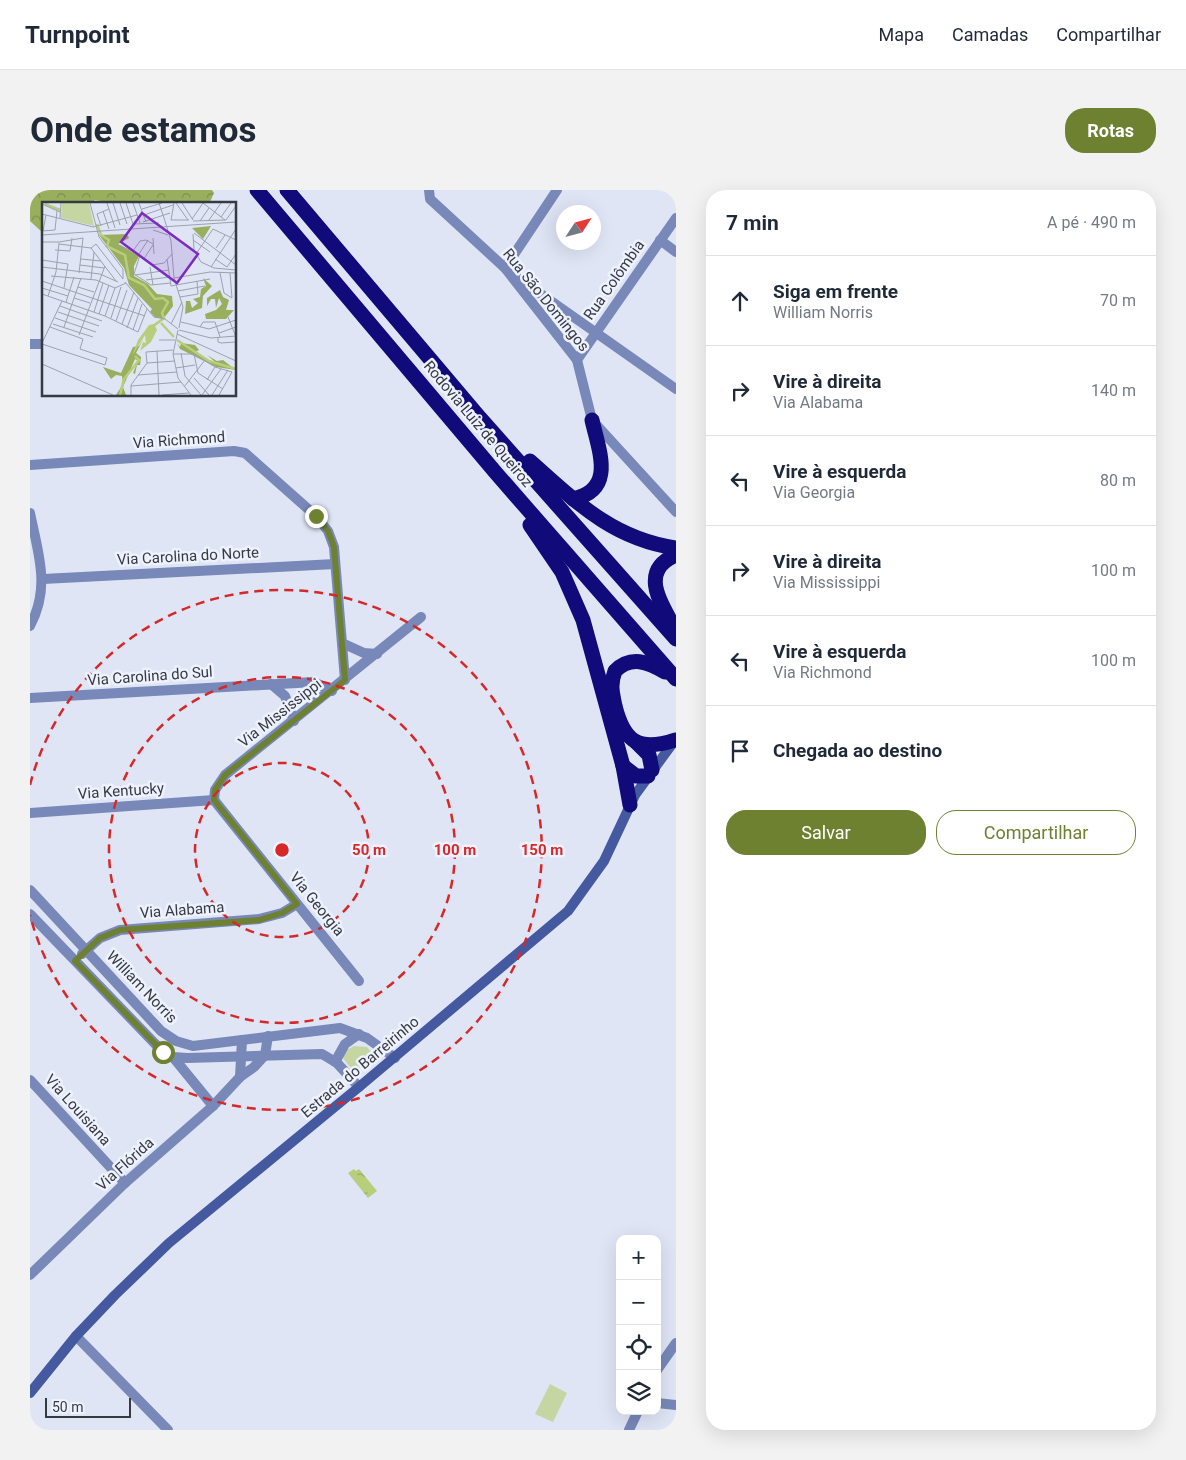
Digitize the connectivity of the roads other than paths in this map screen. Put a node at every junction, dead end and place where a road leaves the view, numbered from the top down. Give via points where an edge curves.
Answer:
1 (257, 190) edge
2 (287, 190) edge
3 (428, 190) edge
4 (557, 190) edge
5 (676, 218) edge
6 (660, 240) junction
7 (676, 252) edge
8 (505, 268) junction
9 (596, 332) junction
10 (577, 360) junction
11 (676, 389) edge
12 (480, 418) junction
13 (592, 420) junction
14 (30, 465) edge
15 (496, 473) junction
16 (573, 500) junction
17 (676, 512) edge
18 (30, 513) edge
19 (676, 548) edge
20 (676, 555) edge
21 (335, 564) junction
22 (42, 579) junction
23 (421, 617) dead end
24 (30, 626) edge
25 (676, 631) edge
26 (676, 639) edge
27 (342, 643) junction
28 (377, 654) junction
29 (675, 678) edge
30 (345, 680) junction
31 (271, 684) junction
32 (332, 691) junction
33 (30, 698) edge
34 (294, 721) junction
35 (676, 739) edge
36 (636, 742) junction
37 (623, 766) junction
38 (650, 773) junction
39 (214, 800) junction
40 (630, 806) junction
41 (30, 813) edge
42 (30, 890) edge
43 (297, 904) junction
44 (30, 914) edge
45 (86, 950) junction
46 (75, 961) junction
47 (359, 981) dead end
48 (359, 1034) junction
49 (268, 1036) junction
50 (242, 1040) junction
51 (265, 1055) junction
52 (242, 1056) junction
53 (173, 1057) junction
54 (395, 1058) junction
55 (335, 1062) junction
56 (240, 1077) junction
57 (30, 1080) edge
58 (359, 1087) junction
59 (213, 1106) junction
60 (125, 1183) junction
61 (30, 1259) edge
62 (34, 1271) edge
63 (76, 1336) junction
64 (676, 1343) edge
65 (661, 1364) edge
66 (30, 1393) edge
67 (661, 1403) edge
68 (676, 1405) edge
69 (636, 1415) edge
70 (168, 1430) edge
71 (629, 1430) edge

1 - 15 highway, Rodovia Luiz de Queiroz
2 - 12 highway, Rodovia Luiz de Queiroz
3 - 8 street, Rua São Domingos via 430,199
4 - 8 street
5 - 6 street, Rua Colômbia
6 - 7 street
6 - 9 street, Rua Colômbia
8 - 9 street
8 - 10 street, Rua São Domingos
9 - 10 street, Rua Colômbia
9 - 11 street
10 - 13 street, Rua São Domingos
12 - 16 highway
12 - 26 highway, Rodovia Luiz de Queiroz
13 - 16 highway via 602,463 601,475 592,492
13 - 17 street, Rua São Domingos
14 - 21 street, Via Richmond via 234,451 245,453 316,516 328,531 334,547
15 - 29 highway, Rodovia Luiz de Queiroz
15 - 37 highway via 573,593
16 - 19 highway via 620,532
18 - 22 street
20 - 25 highway via 660,564 655,583 661,604
21 - 22 street, Via Carolina do Norte
21 - 27 street, Via Richmond
22 - 24 street via 39,606
23 - 28 street, Via Mississippi
27 - 28 street
27 - 30 street, Via Richmond
28 - 30 street, Via Mississippi
29 - 36 highway via 654,665 637,661 621,665 615,671 610,688 620,723
30 - 32 street, Via Mississippi
31 - 32 street, Via Carolina do Sul via 314,682
31 - 33 street, Via Carolina do Sul
31 - 34 street via 285,696
32 - 34 street, Via Mississippi
34 - 39 street, Via Mississippi via 225,775 215,790
35 - 36 highway via 658,745
35 - 38 main road, Estrada do Barreirinho
36 - 38 highway via 649,755
37 - 38 highway via 636,776
37 - 40 highway
38 - 40 main road, Estrada do Barreirinho
39 - 41 street, Via Kentucky
39 - 43 street, Via Georgia
40 - 54 main road, Estrada do Barreirinho via 604,861 568,911
42 - 45 street, William Norris
43 - 45 street, Via Alabama via 259,920 120,930 100,938
43 - 47 street, Via Georgia
44 - 46 street, William Norris
45 - 46 street, Via Alabama
45 - 50 street, William Norris via 161,1031 176,1041 192,1046
46 - 53 street, William Norris via 163,1052
48 - 49 street, William Norris via 340,1028
48 - 54 street
48 - 55 street via 345,1044
49 - 50 street, William Norris
49 - 51 street
50 - 52 street
51 - 52 street
51 - 55 street via 322,1054
51 - 56 street, Via Flórida
52 - 53 street
52 - 56 street
53 - 59 street, William Norris
54 - 58 main road, Estrada do Barreirinho
55 - 58 street
56 - 59 street, Via Flórida
57 - 60 street, Via Louisiana
58 - 63 main road, Estrada do Barreirinho via 169,1243
59 - 60 street, Via Flórida
60 - 62 street, Via Flórida
61 - 62 street
63 - 66 main road, Estrada do Barreirinho
63 - 70 street
64 - 65 street
67 - 68 street
69 - 71 street

